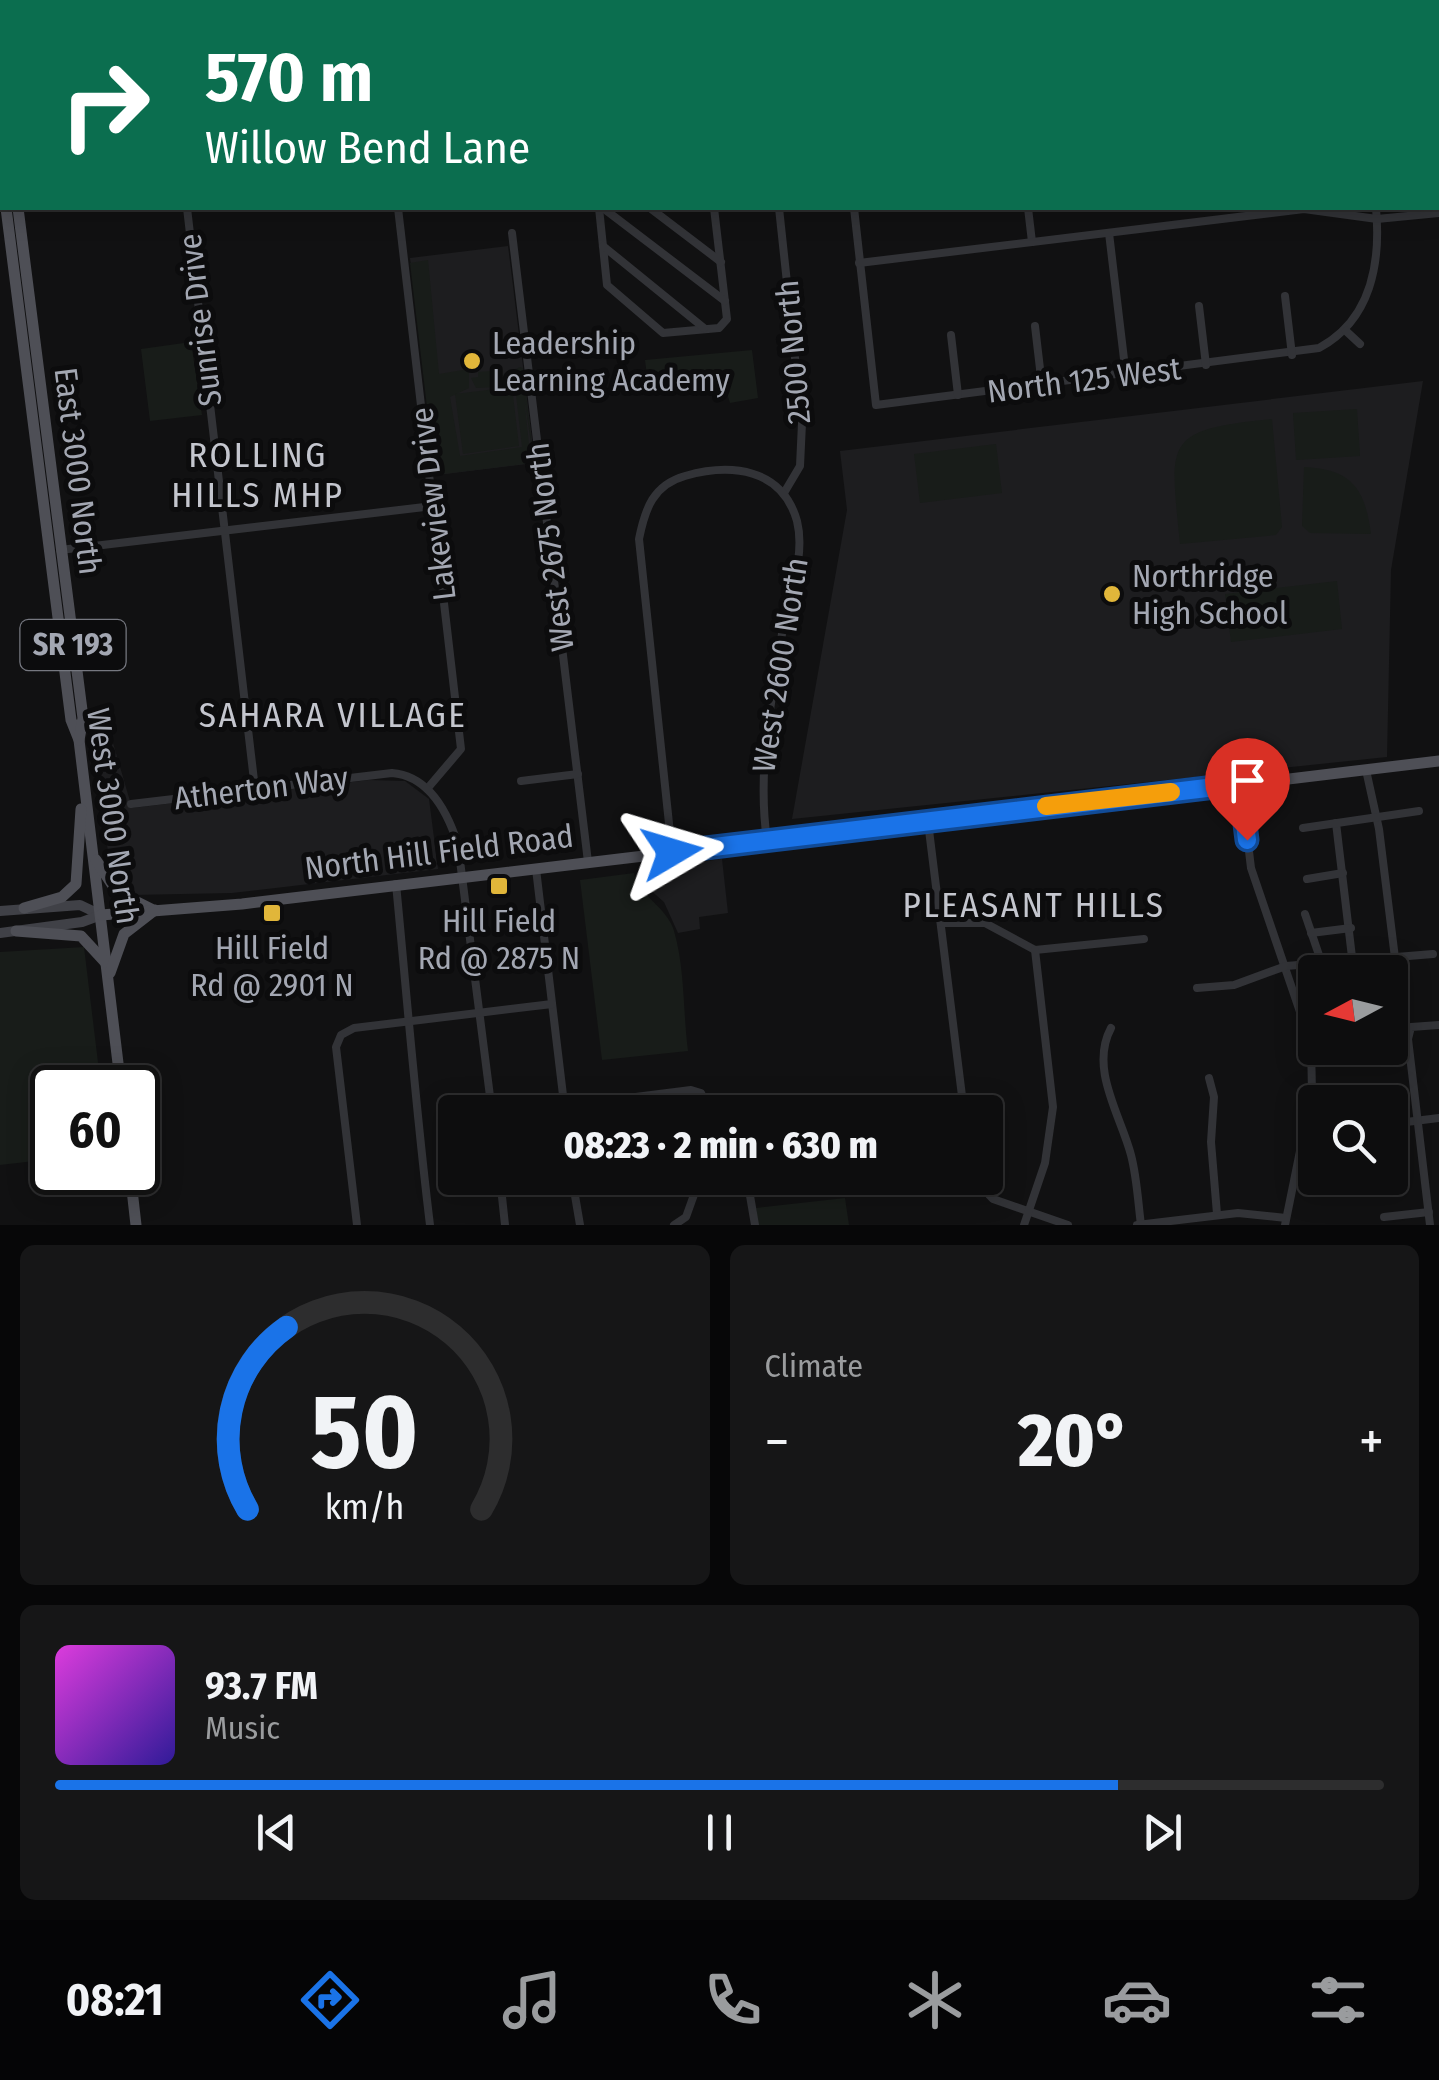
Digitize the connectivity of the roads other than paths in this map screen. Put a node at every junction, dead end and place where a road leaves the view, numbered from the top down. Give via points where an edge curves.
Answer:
1 (6, 210) edge
2 (18, 210) edge
3 (187, 210) edge
4 (398, 210) edge
5 (601, 210) edge
6 (604, 210) edge
7 (653, 210) edge
8 (778, 210) edge
9 (854, 210) edge
10 (1028, 210) edge
11 (1296, 210) edge
12 (1312, 210) edge
13 (1376, 210) edge
14 (715, 212) edge
15 (1439, 214) edge
16 (1377, 218) junction
17 (512, 233) dead end
18 (1109, 233) junction
19 (1032, 242) junction
20 (603, 246) junction
21 (720, 262) junction
22 (859, 263) junction
23 (1285, 296) dead end
24 (725, 300) junction
25 (1199, 306) dead end
26 (1035, 326) dead end
27 (706, 329) junction
28 (1346, 331) junction
29 (951, 335) dead end
30 (1360, 344) dead end
31 (1292, 355) junction
32 (1206, 365) junction
33 (1126, 376) junction
34 (1042, 386) junction
35 (958, 396) junction
36 (784, 493) junction
37 (433, 506) junction
38 (224, 529) junction
39 (53, 551) junction
40 (82, 760) junction
41 (1439, 761) edge
42 (1366, 770) junction
43 (578, 774) junction
44 (521, 782) dead end
45 (1240, 784) junction
46 (256, 789) junction
47 (428, 790) junction
48 (131, 804) dead end
49 (1419, 812) dead end
50 (1374, 817) junction
51 (928, 822) junction
52 (1336, 823) junction
53 (1303, 828) dead end
54 (767, 840) junction
55 (672, 852) junction
56 (93, 854) junction
57 (588, 862) junction
58 (536, 868) junction
59 (1343, 873) junction
60 (463, 877) junction
61 (1307, 879) dead end
62 (396, 884) junction
63 (24, 908) junction
64 (155, 910) junction
65 (0, 911) edge
66 (1305, 914) dead end
67 (101, 915) junction
68 (941, 923) junction
69 (1351, 928) junction
70 (16, 931) junction
71 (0, 933) edge
72 (1312, 933) junction
73 (1144, 939) dead end
74 (1036, 950) junction
75 (1432, 954) dead end
76 (1319, 955) edge
77 (1352, 955) edge
78 (1396, 955) edge
79 (1408, 957) edge
80 (1298, 964) edge
81 (1286, 966) junction
82 (108, 971) junction
83 (1198, 988) dead end
84 (552, 1004) junction
85 (479, 1013) junction
86 (407, 1021) junction
87 (1439, 1025) edge
88 (1111, 1028) dead end
89 (118, 1065) edge
90 (1209, 1078) dead end
91 (1312, 1085) edge
92 (490, 1095) edge
93 (562, 1095) edge
94 (658, 1095) edge
95 (702, 1095) edge
96 (962, 1095) edge
97 (1439, 1118) edge
98 (1418, 1120) junction
99 (1408, 1121) edge
100 (1298, 1170) edge
101 (133, 1195) edge
102 (502, 1195) edge
103 (575, 1195) edge
104 (694, 1195) edge
105 (750, 1195) edge
106 (986, 1195) edge
107 (1029, 1212) junction
108 (1429, 1212) junction
109 (1217, 1214) junction
110 (1384, 1217) dead end
111 (1285, 1221) edge
112 (136, 1225) edge
113 (357, 1225) edge
114 (430, 1225) edge
115 (506, 1225) edge
116 (580, 1225) edge
117 (674, 1225) edge
118 (755, 1225) edge
119 (1024, 1225) edge
120 (1068, 1225) edge
121 (1139, 1225) edge
122 (1430, 1225) edge

1 - 39 main road, East 3000 North / SR 193 via 39,486
2 - 39 main road, East 3000 North / SR 193
3 - 38 street, Sunrise Drive
4 - 37 street, Lakeview Drive
5 - 20 street
6 - 24 street
7 - 21 street
8 - 36 street, 2500 North via 802,423 800,466
9 - 22 street
10 - 19 street
11 - 18 street
12 - 16 street
13 - 16 street
14 - 21 street
15 - 16 street
16 - 28 street via 1368,296
17 - 43 street, West 2675 North
18 - 19 street
18 - 33 street
19 - 22 street
20 - 27 street
20 - 27 street via 607,285 662,333
21 - 24 street
22 - 35 street, North 125 West via 876,405
23 - 31 street
24 - 27 street via 727,319
25 - 32 street
26 - 34 street
28 - 30 street
28 - 31 street, North 125 West
29 - 35 street
31 - 32 street, North 125 West
32 - 33 street, North 125 West
33 - 34 street, North 125 West
34 - 35 street, North 125 West
36 - 54 street, West 2600 North via 800,546 762,790
36 - 55 street via 745,469 690,474 651,497 644,516 639,560
37 - 38 street
37 - 47 street, Lakeview Drive via 460,749
38 - 39 street
38 - 46 street, Sunrise Drive
39 - 40 main road, West 3000 North / SR 193 via 71,720
40 - 56 main road, West 3000 North / SR 193
40 - 63 main road via 78,880 62,897
41 - 42 main road, North Hill Field Road
42 - 45 main road, North Hill Field Road
42 - 50 street
43 - 44 street
43 - 57 street, West 2675 North
45 - 51 main road, North Hill Field Road
45 - 81 street via 1251,868
46 - 47 street, Atherton Way via 404,774
46 - 48 street, Atherton Way
47 - 60 street via 452,825
49 - 50 street
50 - 52 street
50 - 78 street
51 - 54 main road, North Hill Field Road
51 - 68 street
52 - 53 street
52 - 59 street
54 - 55 main road, North Hill Field Road
55 - 57 main road, North Hill Field Road
56 - 64 main road via 115,890
56 - 67 main road, West 3000 North / SR 193
57 - 58 main road, North Hill Field Road
58 - 60 main road, North Hill Field Road
58 - 84 street
59 - 61 street
59 - 69 street
60 - 62 main road, North Hill Field Road
60 - 85 street
62 - 64 main road, North Hill Field Road
62 - 86 street
63 - 65 main road
63 - 67 main road via 80,904
64 - 67 main road, North Hill Field Road
64 - 82 main road via 122,936
66 - 72 street
67 - 70 main road
67 - 82 main road, West 3000 North / SR 193
68 - 74 street via 985,923
68 - 96 street
69 - 72 street
69 - 77 street
70 - 71 main road
70 - 82 main road via 81,936
72 - 76 street
73 - 74 street
74 - 107 street via 1052,1107 1045,1163
75 - 79 street
80 - 81 street
81 - 83 street via 1234,985
81 - 91 street via 1311,1044
82 - 89 main road, West 3000 North / SR 193
84 - 85 street
84 - 93 street
85 - 86 street
85 - 92 street
86 - 113 street via 354,1028 336,1047
86 - 114 street
87 - 98 street via 1411,1027 1408,1039
88 - 121 street via 1104,1060 1130,1154
90 - 109 street
94 - 95 street
97 - 98 street
98 - 99 street
98 - 108 street
100 - 111 street
101 - 112 main road
102 - 115 street
103 - 116 street
104 - 117 street via 686,1217
105 - 118 street
106 - 107 street
107 - 119 street
107 - 120 street
108 - 110 street
108 - 122 street
109 - 111 street
109 - 121 street

